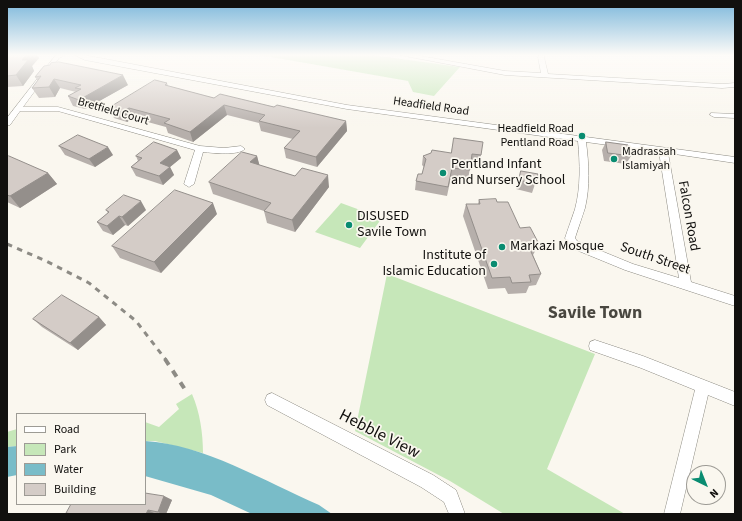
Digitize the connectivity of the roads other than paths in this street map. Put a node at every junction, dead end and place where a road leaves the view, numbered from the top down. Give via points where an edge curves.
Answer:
1 (40, 79) edge
2 (199, 79) edge
3 (604, 79) edge
4 (735, 85) edge
5 (18, 109) junction
6 (714, 115) dead end
7 (735, 116) edge
8 (7, 123) edge
9 (582, 140) junction
10 (200, 149) junction
11 (241, 149) dead end
12 (663, 151) junction
13 (735, 160) edge
14 (189, 184) dead end
15 (686, 286) junction
16 (735, 301) edge
17 (594, 346) dead end
18 (703, 386) junction
19 (735, 399) edge
20 (272, 400) dead end
21 (457, 514) edge
22 (672, 514) edge

1 - 5 street
2 - 9 street, Headfield Road via 347,107
3 - 4 street
5 - 8 street
5 - 10 street, Bretfield Court via 58,109
6 - 7 street
9 - 12 street, Headfield Road
9 - 15 street, South Street via 583,187 580,208 570,238 573,244 629,267
10 - 11 street, Bretfield Court
10 - 14 street
12 - 13 street, Headfield Road
12 - 15 street, Falcon Road
15 - 16 street, South Street
17 - 18 street
18 - 19 street
18 - 22 street
20 - 21 street, Hebble View via 427,481 450,496

